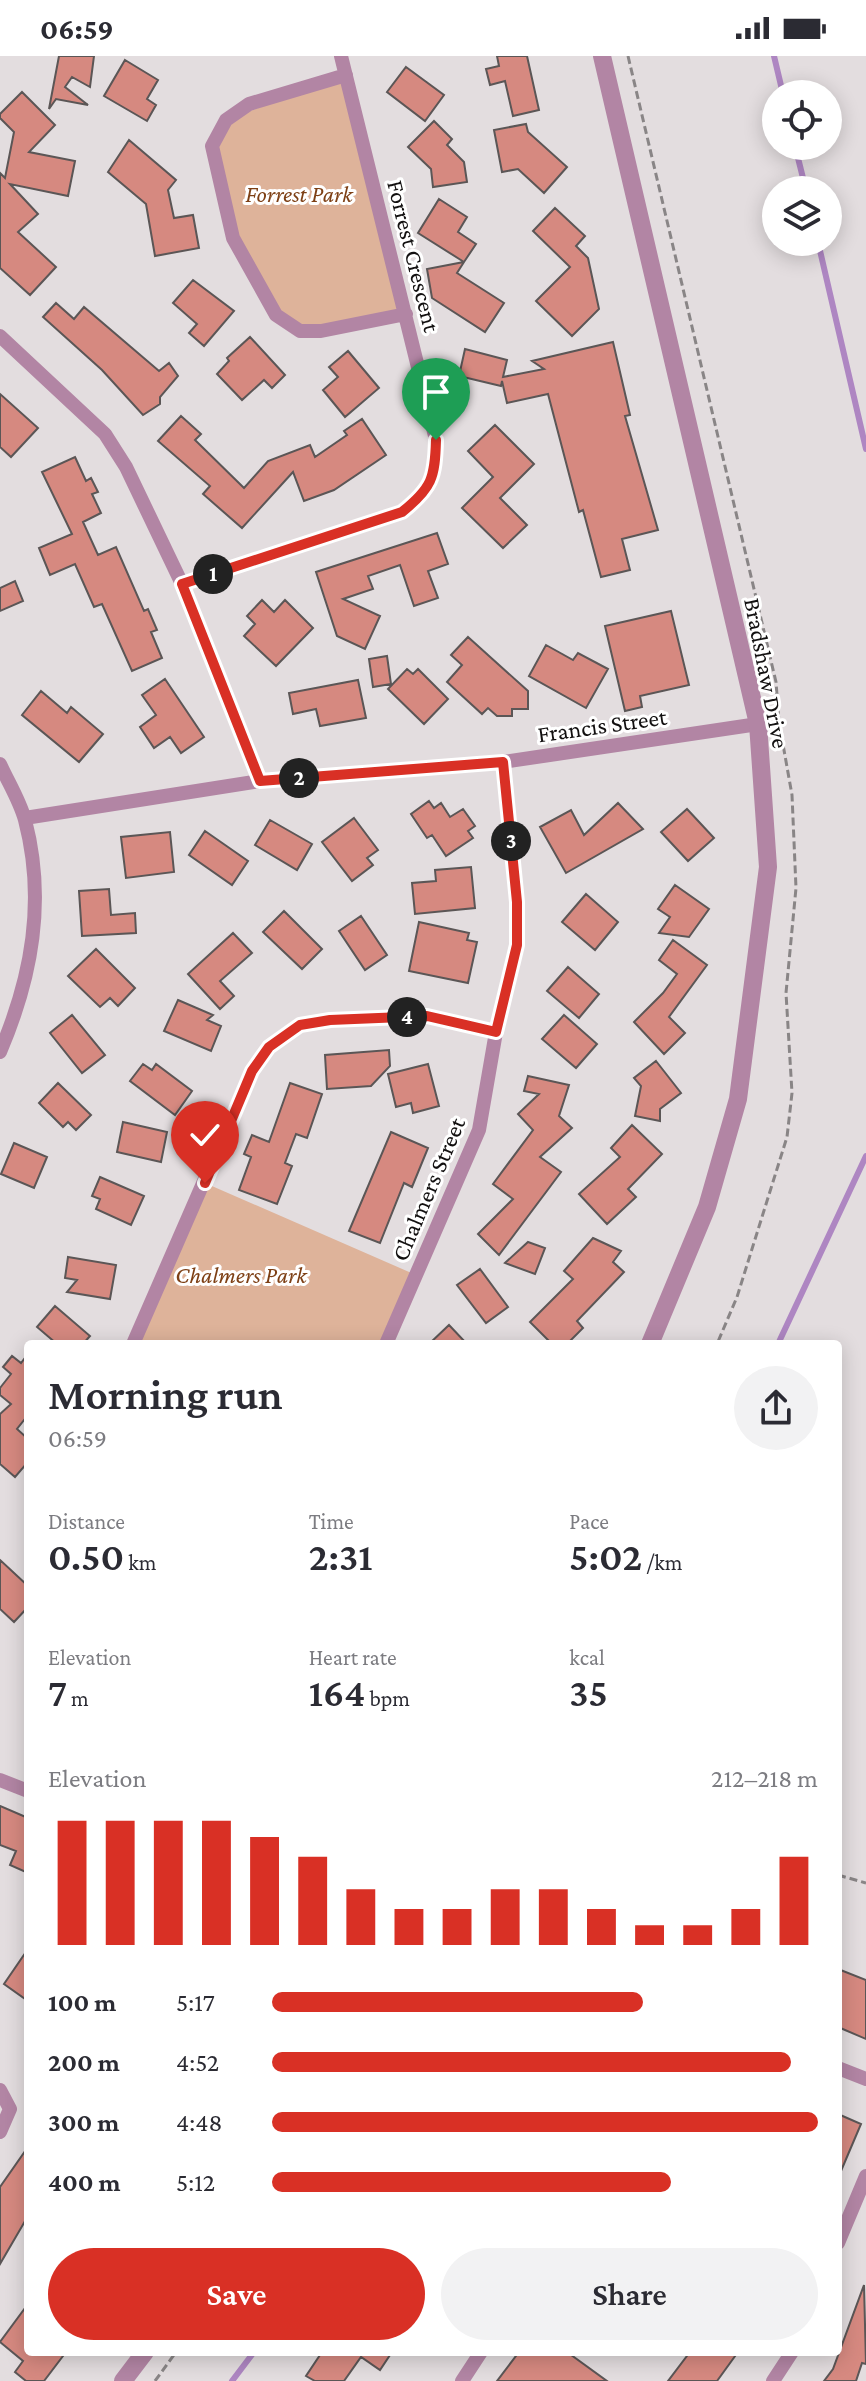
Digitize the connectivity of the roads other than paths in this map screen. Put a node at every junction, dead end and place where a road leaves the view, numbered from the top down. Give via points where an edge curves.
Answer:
1 (341, 56) edge
2 (602, 56) edge
3 (346, 75) junction
4 (406, 314) junction
5 (0, 336) edge
6 (182, 584) junction
7 (758, 724) junction
8 (503, 762) junction
9 (0, 764) edge
10 (260, 781) junction
11 (25, 818) junction
12 (496, 1032) junction
13 (0, 1052) edge
14 (135, 1340) edge
15 (388, 1340) edge
16 (652, 1340) edge
17 (0, 1780) edge
18 (24, 1789) edge
19 (842, 2070) edge
20 (866, 2079) edge
21 (0, 2090) edge
22 (0, 2132) edge
23 (866, 2176) edge
24 (842, 2233) edge
25 (142, 2356) edge
26 (478, 2356) edge
27 (789, 2356) edge
28 (123, 2381) edge
29 (462, 2381) edge
30 (773, 2381) edge

1 - 3 street, Forrest Crescent
2 - 7 street, Bradshaw Drive
3 - 4 street, Forrest Crescent
3 - 4 street via 249,104 226,120 212,146 233,238 276,315 300,331
4 - 6 street, Forrest Crescent via 436,440 435,475 422,496 402,512
5 - 6 street via 105,434
6 - 10 street
7 - 8 street, Francis Street
7 - 16 street, Bradshaw Drive via 768,867 738,1099 707,1207
8 - 10 street, Francis Street
8 - 12 street, Chalmers Street via 517,945
9 - 11 street
10 - 11 street, Francis Street
11 - 13 street via 37,907 30,967
12 - 14 street via 427,1016 330,1020 300,1025 269,1047 252,1071
12 - 15 street, Chalmers Street via 479,1130
17 - 18 street
19 - 20 street
21 - 22 street via 10,2109
23 - 24 street
25 - 28 street
26 - 29 street
27 - 30 street

